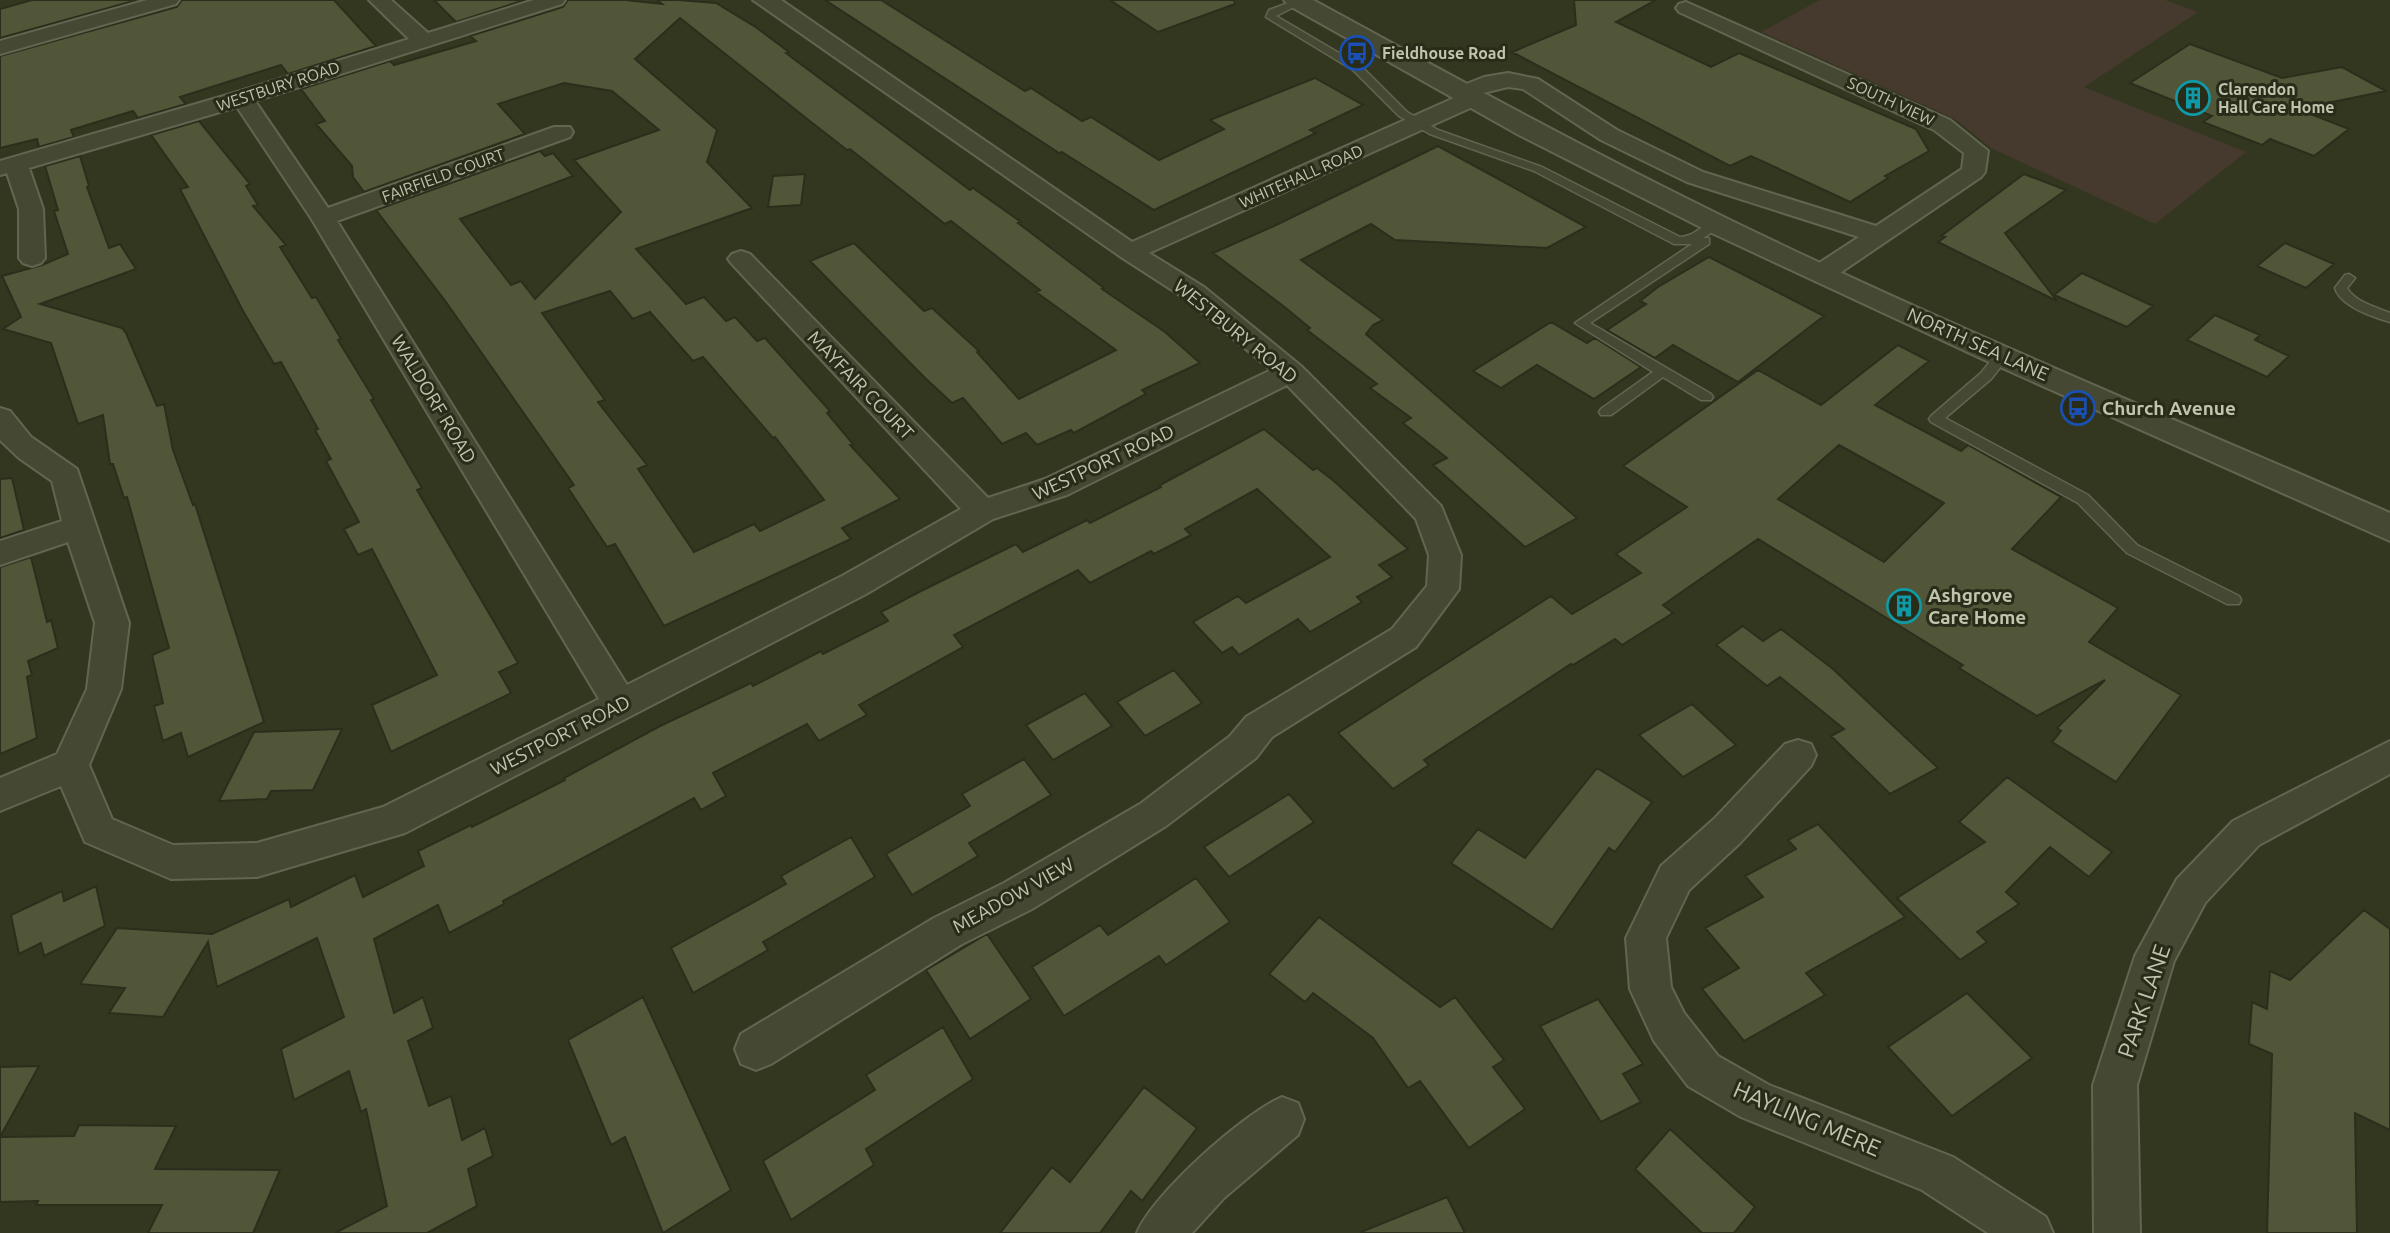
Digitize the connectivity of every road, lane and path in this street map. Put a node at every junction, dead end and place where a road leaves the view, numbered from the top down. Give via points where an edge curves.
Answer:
1 (169, 0) edge
2 (379, 0) edge
3 (555, 0) edge
4 (763, 0) edge
5 (1297, 1) edge
6 (1686, 8) dead end
7 (1730, 28) junction
8 (423, 40) junction
9 (1700, 42) dead end
10 (0, 48) edge
11 (1466, 96) junction
12 (242, 98) junction
13 (1420, 124) junction
14 (562, 132) dead end
15 (8, 166) edge
16 (323, 218) junction
17 (1720, 226) junction
18 (1880, 235) junction
19 (1130, 252) junction
20 (32, 258) dead end
21 (741, 258) dead end
22 (1822, 273) junction
23 (2349, 278) dead end
24 (2390, 318) edge
25 (2002, 356) junction
26 (1663, 371) junction
27 (1291, 372) junction
28 (1706, 397) dead end
29 (1606, 412) dead end
30 (0, 418) edge
31 (982, 511) junction
32 (2373, 517) edge
33 (79, 527) junction
34 (2390, 528) edge
35 (0, 553) edge
36 (2233, 600) dead end
37 (620, 704) junction
38 (1259, 727) joint
39 (1798, 755) dead end
40 (2390, 756) edge
41 (71, 765) junction
42 (0, 795) edge
43 (756, 1049) dead end
44 (1282, 1119) dead end
45 (1160, 1233) edge
46 (2030, 1233) edge
47 (2117, 1233) edge

1 - 10 street
2 - 8 street
3 - 8 street, WESTBURY ROAD
4 - 19 street, WESTBURY ROAD
5 - 11 street, NORTH SEA LANE
5 - 13 lane, NORTH SEA LANE via 1272,12 1271,17 1357,68 1403,114
6 - 7 street, SOUTH VIEW
7 - 9 street
7 - 18 street, SOUTH VIEW via 1942,125 1976,151 1973,172
8 - 12 street, WESTBURY ROAD
11 - 13 street, WHITEHALL ROAD
11 - 17 street, NORTH SEA LANE
11 - 18 street via 1484,84 1508,80 1530,85 1609,135 1695,177
12 - 15 street, WESTBURY ROAD
12 - 16 street, WALDORF ROAD
13 - 17 lane, NORTH SEA LANE via 1538,169 1678,242
13 - 19 street, WHITEHALL ROAD
14 - 16 street, FAIRFIELD COURT
15 - 20 street via 31,209
16 - 37 street, WALDORF ROAD
17 - 22 street, NORTH SEA LANE
17 - 26 lane via 1581,323
18 - 22 street, SOUTH VIEW
19 - 27 street, WESTBURY ROAD via 1195,293
21 - 31 street, MAYFAIR COURT
22 - 25 street, NORTH SEA LANE
23 - 24 lane via 2342,293
25 - 32 street, NORTH SEA LANE
25 - 36 lane via 1936,419 2083,499 2132,549
26 - 28 lane
26 - 29 lane
27 - 31 street, WESTPORT ROAD via 1056,488
27 - 38 street, WESTBURY ROAD via 1430,514 1445,555 1443,589 1404,638
30 - 33 street via 32,453 66,476
31 - 37 street, WESTPORT ROAD via 854,585
32 - 34 street, NORTH SEA LANE
33 - 35 street
33 - 41 street via 112,623 104,689
37 - 41 street, WESTPORT ROAD via 392,821 257,860 171,862 98,830
38 - 43 street, MEADOW VIEW via 1243,747 1153,815 1018,896 948,931
39 - 46 street, HAYLING MERE via 1727,831 1675,878 1646,939 1651,989 1669,1027 1703,1071 1756,1102 1937,1173
40 - 47 street, PARK LANE via 2246,833 2191,891 2155,956 2115,1085
41 - 42 street
44 - 45 street via 1208,1182

